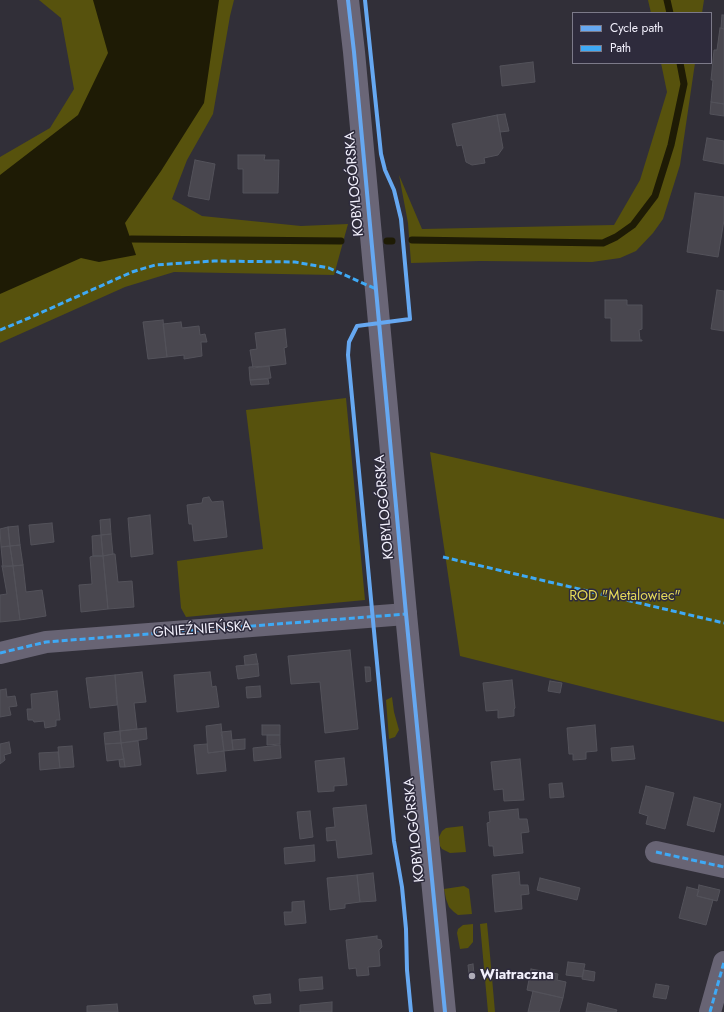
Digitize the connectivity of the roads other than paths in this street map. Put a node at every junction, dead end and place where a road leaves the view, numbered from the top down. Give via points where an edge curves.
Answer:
1 (348, 0) edge
2 (406, 614) junction
3 (0, 653) edge
4 (656, 852) dead end
5 (724, 867) edge
6 (724, 962) edge
7 (445, 1012) edge
8 (710, 1012) edge

1 - 2 street, KOBYLOGÓRSKA
2 - 3 street, GNIEŹNIEŃSKA via 46,642
2 - 7 street, KOBYLOGÓRSKA
4 - 5 street
6 - 8 street

